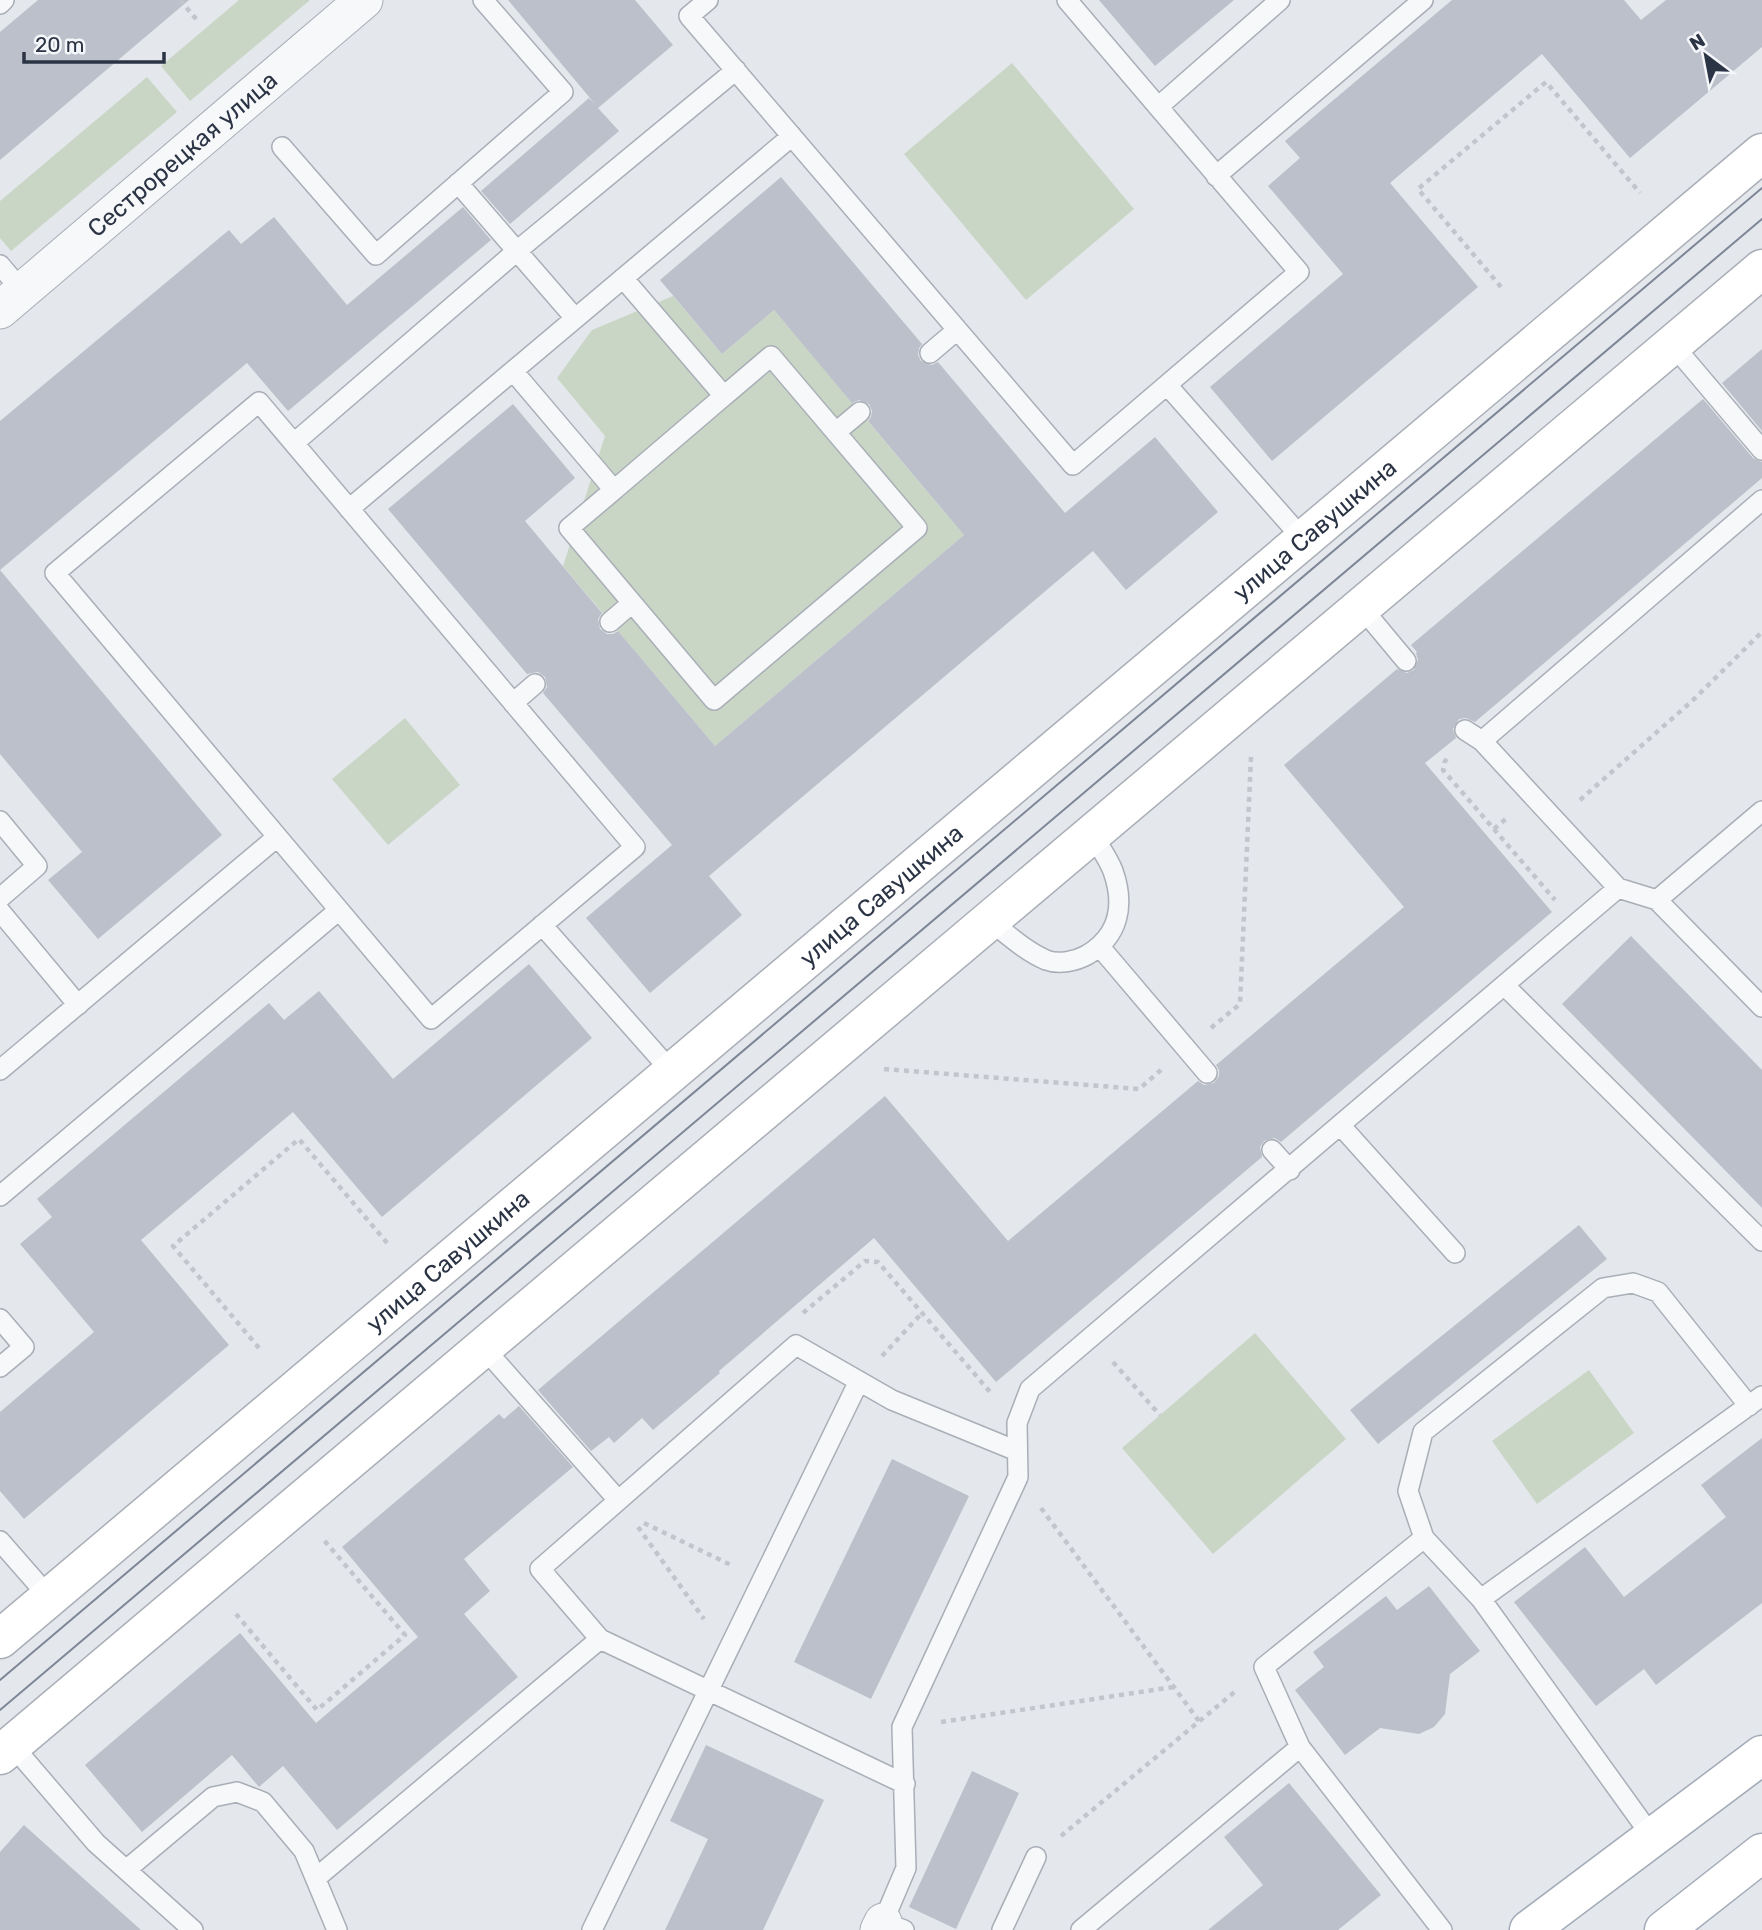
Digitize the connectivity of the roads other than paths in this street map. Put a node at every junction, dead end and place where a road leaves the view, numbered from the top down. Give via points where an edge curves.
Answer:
1 (4, 0) edge
2 (364, 0) edge
3 (483, 0) edge
4 (708, 0) edge
5 (1067, 0) edge
6 (1280, 0) edge
7 (1423, 0) edge
8 (0, 4) edge
9 (736, 70) junction
10 (1158, 107) junction
11 (792, 136) junction
12 (282, 147) dead end
13 (1762, 153) edge
14 (1216, 176) junction
15 (458, 183) junction
16 (518, 250) junction
17 (1762, 270) edge
18 (623, 278) junction
19 (7, 289) edge
20 (575, 318) junction
21 (957, 330) junction
22 (1672, 345) junction
23 (930, 353) dead end
24 (513, 371) junction
25 (1167, 385) junction
26 (723, 396) junction
27 (860, 412) dead end
28 (836, 432) junction
29 (294, 443) junction
30 (1762, 450) edge
31 (614, 490) junction
32 (1762, 500) edge
33 (349, 509) junction
34 (1303, 539) junction
35 (632, 603) junction
36 (1361, 607) junction
37 (610, 622) dead end
38 (1406, 661) dead end
39 (536, 684) dead end
40 (513, 703) junction
41 (1762, 811) edge
42 (0, 821) edge
43 (1092, 834) junction
44 (277, 837) junction
45 (1618, 888) junction
46 (0, 898) edge
47 (1657, 900) junction
48 (0, 911) edge
49 (339, 911) junction
50 (989, 920) junction
51 (542, 925) junction
52 (1100, 947) junction
53 (1505, 986) junction
54 (78, 1005) junction
55 (1761, 1005) edge
56 (0, 1070) edge
57 (672, 1072) junction
58 (1207, 1073) dead end
59 (1341, 1126) junction
60 (1272, 1150) dead end
61 (1290, 1170) junction
62 (0, 1196) edge
63 (1762, 1241) edge
64 (1455, 1253) dead end
65 (0, 1319) edge
66 (483, 1347) junction
67 (0, 1367) edge
68 (859, 1381) junction
69 (1755, 1401) edge
70 (1017, 1451) junction
71 (624, 1508) junction
72 (1423, 1538) junction
73 (0, 1541) edge
74 (49, 1598) junction
75 (1480, 1599) junction
76 (0, 1639) edge
77 (600, 1639) junction
78 (708, 1692) junction
79 (1300, 1747) junction
80 (6, 1750) edge
81 (1762, 1755) edge
82 (905, 1784) junction
83 (1653, 1838) junction
84 (1762, 1853) edge
85 (1036, 1857) road end
86 (126, 1870) junction
87 (316, 1878) junction
88 (889, 1928) edge
89 (192, 1930) edge
90 (337, 1930) edge
91 (592, 1930) edge
92 (1002, 1930) edge
93 (1081, 1930) edge
94 (1442, 1930) edge
95 (1529, 1930) edge
96 (1664, 1930) edge

1 - 8 lane
2 - 19 street, Сестрорецкая улица
3 - 15 lane via 563,92
4 - 9 lane via 689,16
5 - 10 lane
6 - 10 lane
7 - 14 lane
9 - 11 lane
9 - 16 lane
10 - 14 lane
11 - 18 lane
11 - 21 lane
12 - 15 lane via 376,255
13 - 34 main road, улица Савушкина
14 - 25 lane via 1299,272
15 - 16 lane
16 - 20 lane
16 - 29 lane
17 - 22 main road
18 - 20 lane
18 - 26 lane
20 - 24 lane
21 - 23 lane
21 - 25 lane via 1073,465
22 - 30 lane
22 - 36 main road
24 - 31 lane
24 - 33 lane
25 - 34 lane
26 - 28 lane via 771,356
26 - 31 lane
27 - 28 lane
28 - 35 lane via 917,528 725,691 714,700
29 - 33 lane
29 - 44 lane via 259,402 55,573
31 - 35 lane via 569,528
32 - 45 lane via 1474,736
33 - 40 lane
34 - 57 main road, улица Савушкина
35 - 37 lane
36 - 38 lane
36 - 43 main road
39 - 40 lane
40 - 51 lane via 635,847
41 - 47 lane
42 - 46 lane via 37,866
43 - 50 main road
43 - 52 lane via 1113,872 1119,904 1115,927
44 - 49 lane
44 - 54 lane
45 - 47 lane
45 - 53 lane
47 - 55 lane
48 - 54 lane
49 - 51 lane via 431,1019
49 - 62 lane
50 - 52 lane via 1049,961 1077,961
50 - 66 main road
51 - 57 lane
52 - 58 lane
53 - 59 lane
53 - 63 lane
54 - 56 lane
57 - 74 main road, улица Савушкина
59 - 61 lane
59 - 64 lane
60 - 61 lane
61 - 70 lane via 1030,1389 1017,1423
65 - 67 lane via 23,1347
66 - 71 lane
66 - 80 main road
68 - 70 lane via 892,1400
68 - 71 lane via 796,1345
68 - 78 lane
69 - 72 lane via 1658,1292 1633,1283 1603,1288 1423,1433 1408,1490
69 - 75 lane
70 - 82 lane via 1018,1478 902,1727
71 - 77 lane via 540,1569
72 - 75 lane
72 - 79 lane via 1264,1667
73 - 74 lane
74 - 76 main road, улица Савушкина
75 - 83 lane
77 - 78 lane
77 - 87 lane
78 - 82 lane
78 - 91 lane
79 - 93 lane
79 - 94 lane
80 - 86 lane
81 - 83 main road
82 - 88 lane via 906,1868
83 - 95 main road
84 - 96 main road
85 - 92 lane
86 - 87 lane via 213,1797 237,1792 262,1802 304,1851
86 - 89 lane
87 - 90 lane

